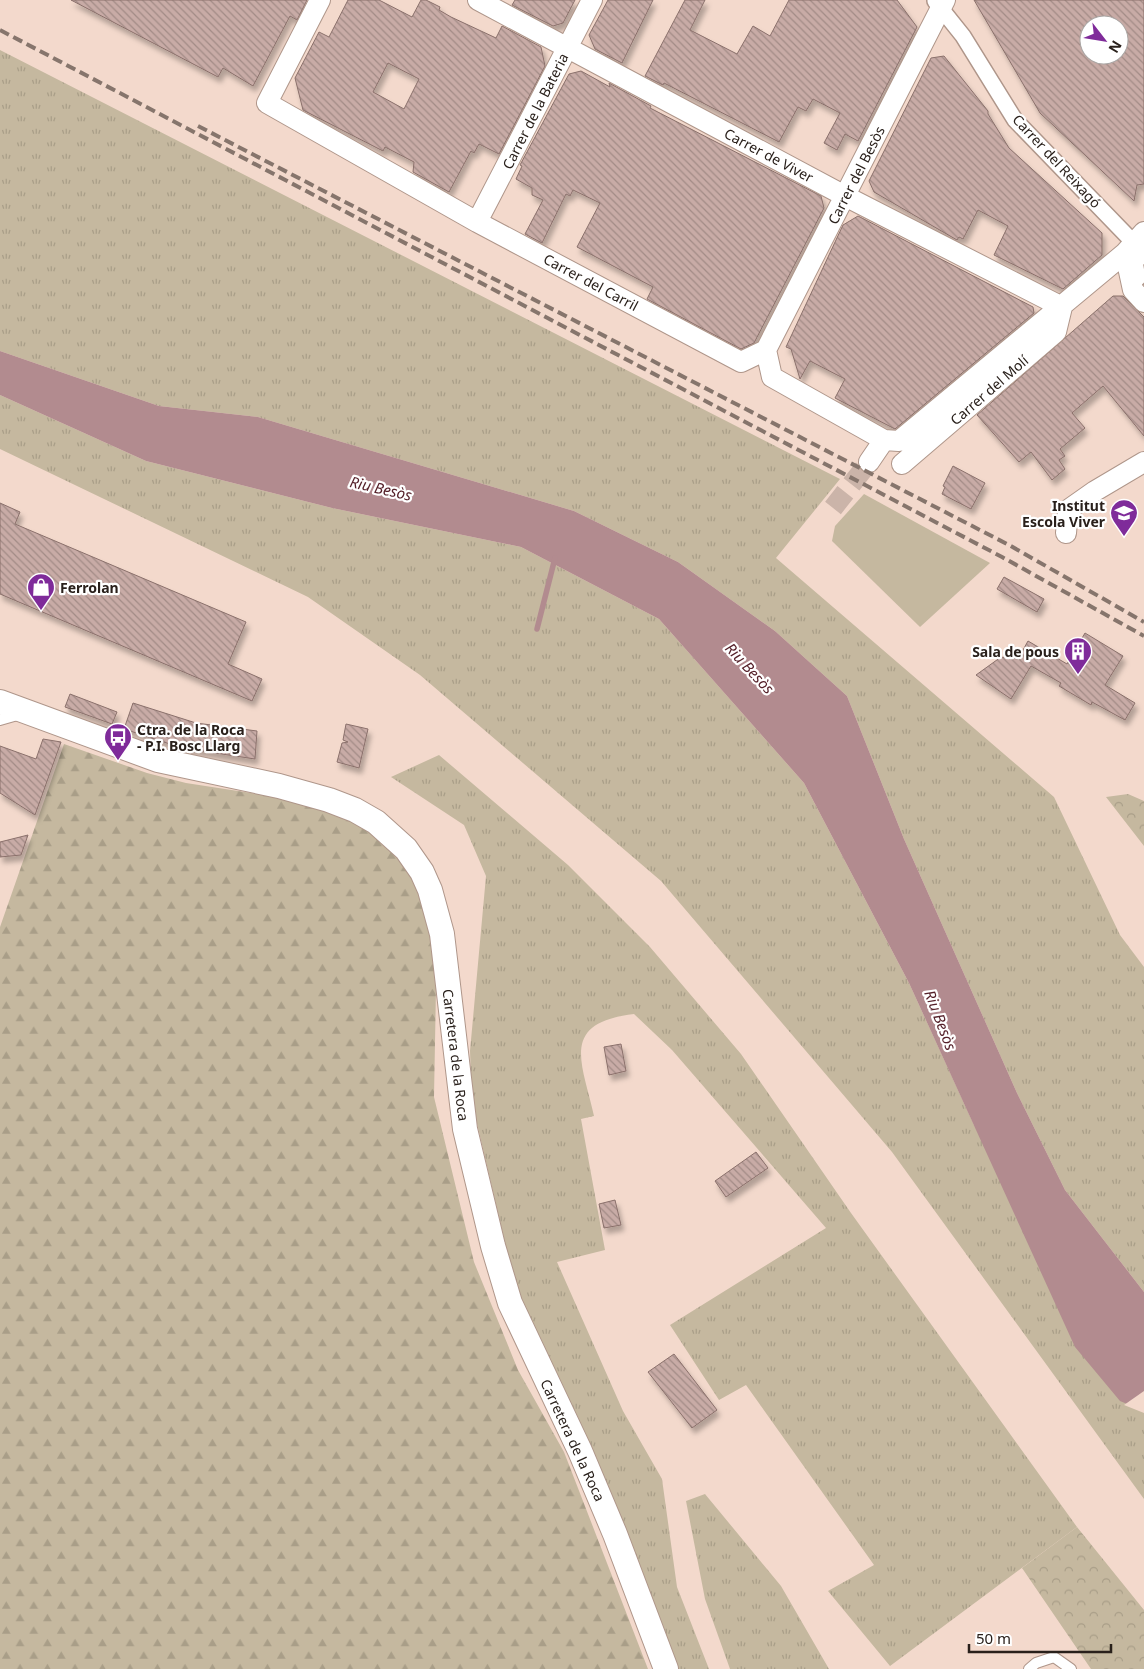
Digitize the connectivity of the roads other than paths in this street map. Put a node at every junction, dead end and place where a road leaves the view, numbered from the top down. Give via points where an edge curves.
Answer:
1 (320, 0) edge
2 (478, 0) edge
3 (592, 0) edge
4 (940, 3) edge
5 (568, 46) junction
6 (845, 196) junction
7 (477, 222) junction
8 (1137, 246) edge
9 (1144, 292) edge
10 (1144, 302) edge
11 (1062, 307) junction
12 (766, 350) junction
13 (892, 440) junction
14 (869, 462) tunnel mouth
15 (1144, 462) edge
16 (902, 464) dead end
17 (1066, 533) dead end
18 (0, 702) edge
19 (27, 712) junction
20 (0, 720) edge
21 (666, 1669) edge
22 (1029, 1669) edge
23 (1071, 1669) edge

1 - 7 street, Carrer del Carril via 268,103
2 - 5 street, Carrer de Viver
3 - 5 street, Carrer de la Bateria
4 - 6 street, Carrer del Besòs
4 - 8 street, Carrer del Reixagó via 1016,120
5 - 6 street, Carrer de Viver
5 - 7 street, Carrer de la Bateria
6 - 11 street, Carrer de Viver
6 - 12 street, Carrer del Besòs
7 - 12 street, Carrer del Carril via 741,362
8 - 9 street via 1135,262 1139,287
8 - 10 street via 1133,290
8 - 11 street, Carrer del Molí
11 - 13 street, Carrer del Molí
11 - 16 street, Carrer del Molí via 1056,332
12 - 13 street via 772,377
13 - 14 street, Carrer del Molí
15 - 17 street via 1068,510
18 - 19 street, Carretera de la Roca
19 - 20 lane
19 - 21 street, Carretera de la Roca via 158,760 279,786 355,810 391,834 422,872 442,934 466,1129 510,1303 580,1451
22 - 23 lane via 1054,1657

